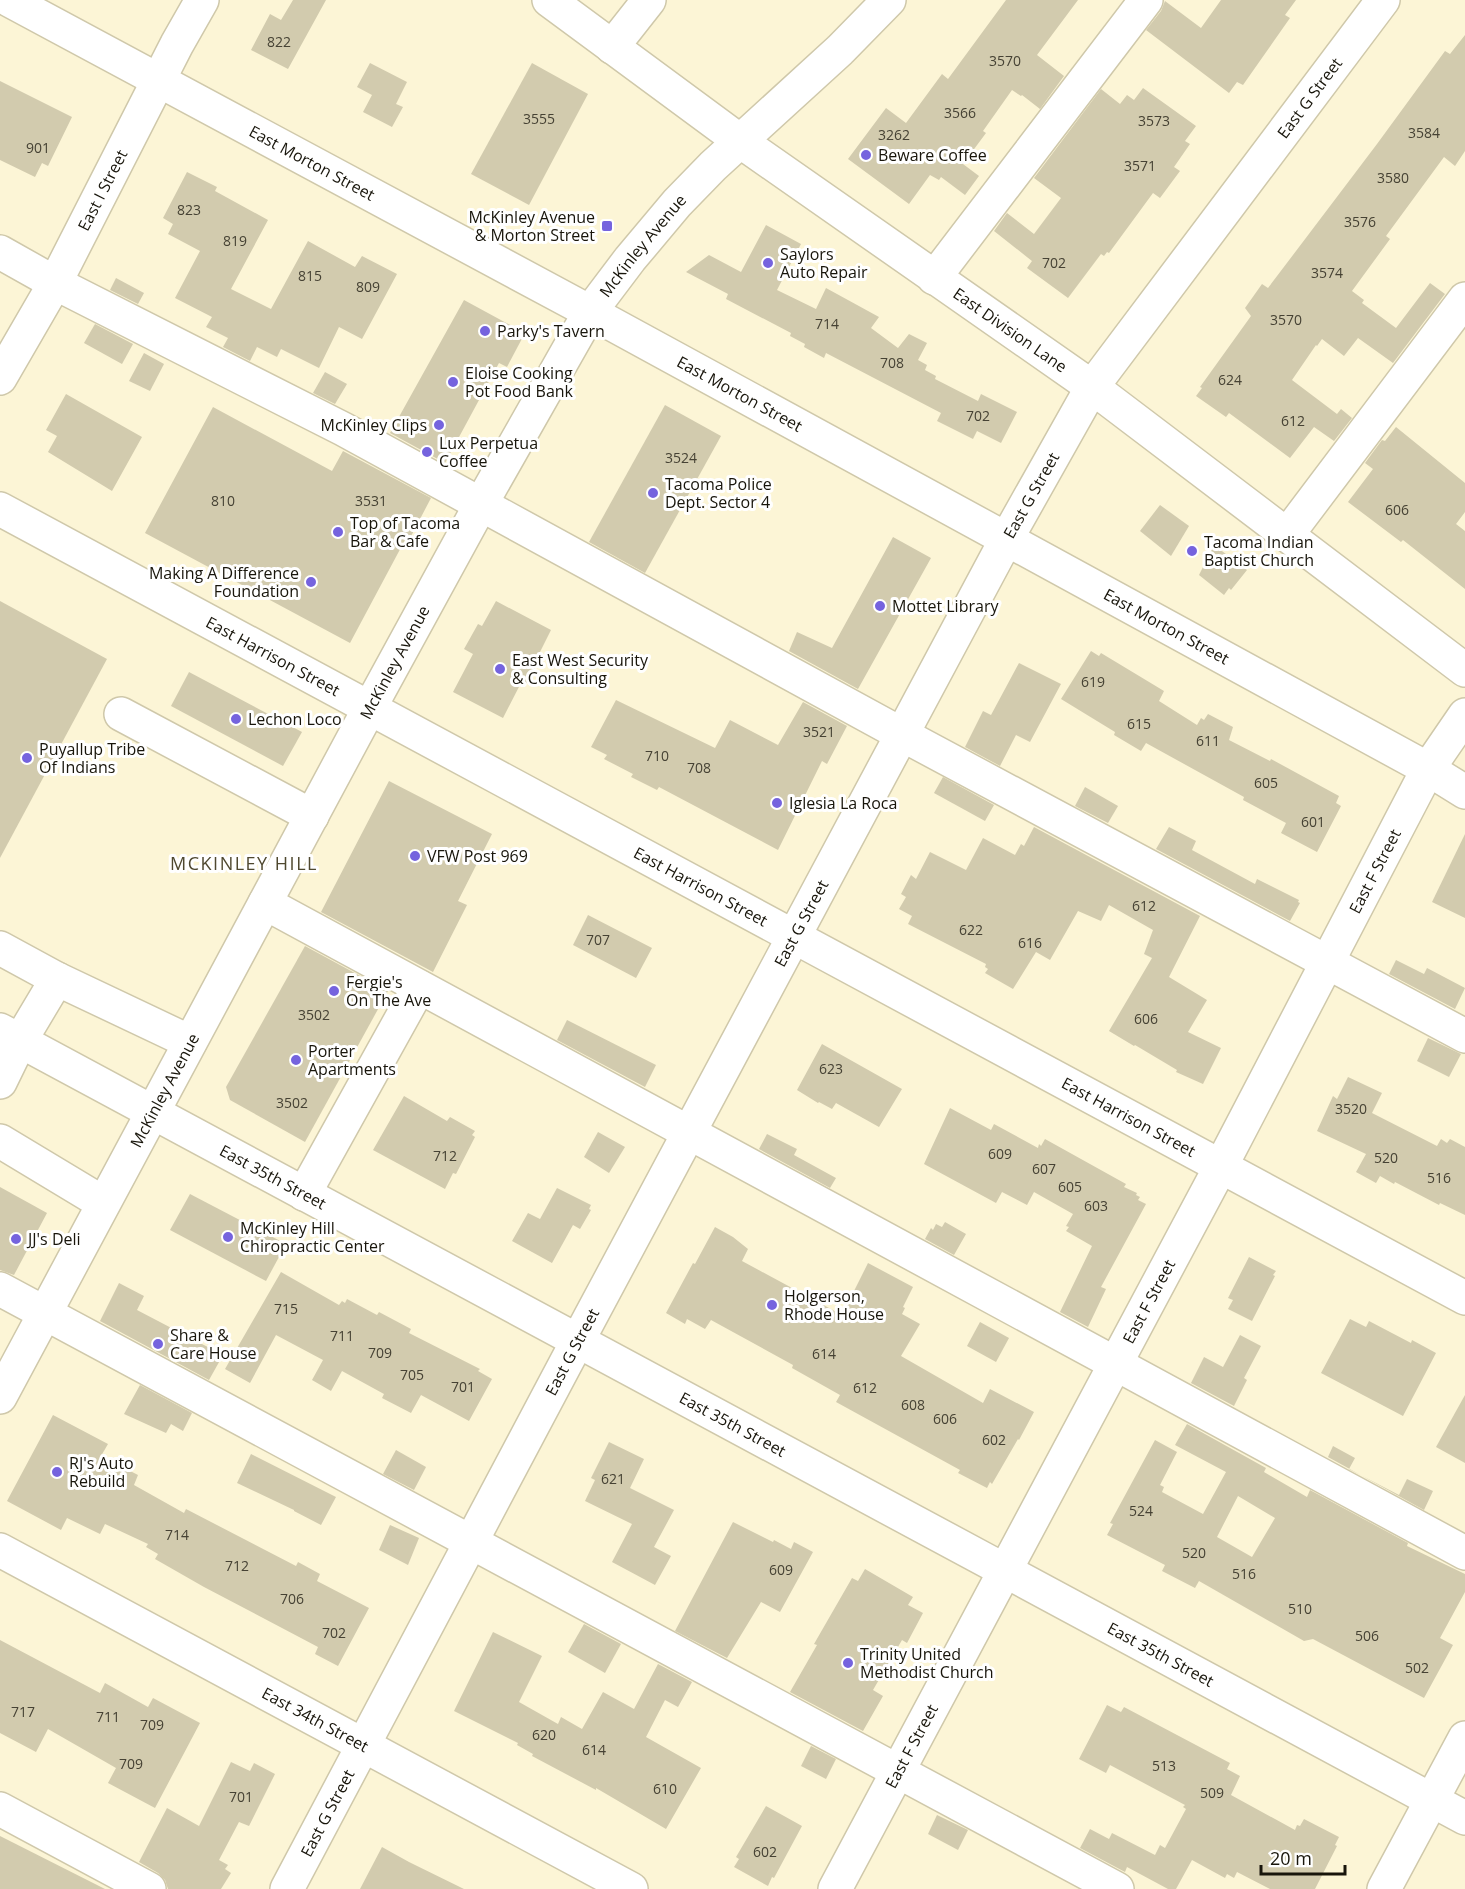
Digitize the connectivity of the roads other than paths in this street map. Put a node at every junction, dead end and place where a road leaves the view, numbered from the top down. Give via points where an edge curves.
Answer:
1 (9, 0) edge
2 (202, 0) edge
3 (549, 0) edge
4 (649, 0) edge
5 (889, 0) edge
6 (1146, 0) edge
7 (1383, 0) edge
8 (612, 47) junction
9 (160, 80) junction
10 (740, 141) junction
11 (0, 252) edge
12 (934, 278) junction
13 (55, 283) junction
14 (1465, 299) edge
15 (590, 312) junction
16 (0, 378) edge
17 (1092, 387) junction
18 (481, 504) junction
19 (0, 509) edge
20 (1287, 535) junction
21 (1007, 538) junction
22 (1465, 670) edge
23 (369, 709) junction
24 (121, 714) dead end
25 (1465, 715) edge
26 (903, 735) junction
27 (1428, 770) junction
28 (1465, 792) edge
29 (312, 816) junction
30 (265, 903) junction
31 (795, 937) junction
32 (0, 948) edge
33 (1328, 962) junction
34 (57, 979) junction
35 (420, 987) junction
36 (10, 1035) edge
37 (1465, 1036) edge
38 (190, 1042) junction
39 (0, 1082) edge
40 (152, 1112) junction
41 (689, 1133) junction
42 (0, 1141) edge
43 (1221, 1166) junction
44 (304, 1194) junction
45 (103, 1203) junction
46 (0, 1289) edge
47 (1465, 1298) edge
48 (45, 1312) junction
49 (577, 1341) junction
50 (1115, 1364) junction
51 (0, 1397) edge
52 (471, 1541) junction
53 (0, 1550) edge
54 (1465, 1553) edge
55 (1005, 1571) junction
56 (1465, 1738) edge
57 (363, 1745) junction
58 (898, 1771) junction
59 (1431, 1800) junction
60 (0, 1809) edge
61 (1465, 1818) edge
62 (148, 1889) edge
63 (287, 1889) edge
64 (631, 1889) edge
65 (835, 1889) edge
66 (1117, 1889) edge
67 (1384, 1889) edge

1 - 9 street, East Morton Street
2 - 9 street, East I Street
3 - 8 street, East Division Lane
4 - 8 street
5 - 10 street, McKinley Avenue
6 - 12 street
7 - 17 street, East G Street
8 - 10 street, East Division Lane
9 - 13 street, East I Street
9 - 15 street, East Morton Street
10 - 12 street, East Division Lane
10 - 15 street, McKinley Avenue via 677,203
11 - 13 street
12 - 17 street, East Division Lane
13 - 16 street, East I Street
13 - 18 street via 343,429
14 - 20 street
15 - 18 street, McKinley Avenue
15 - 21 street, East Morton Street
17 - 20 street, East Division Lane
17 - 21 street, East G Street
18 - 23 street, McKinley Avenue
18 - 26 street
19 - 23 street, East Harrison Street
20 - 22 street, East Division Lane
21 - 26 street, East G Street
21 - 27 street, East Morton Street
23 - 29 street, McKinley Avenue
23 - 31 street, East Harrison Street
24 - 29 street
25 - 27 street, East F Street
26 - 31 street, East G Street
26 - 33 street
27 - 28 street, East Morton Street
27 - 33 street, East F Street
29 - 30 street, McKinley Avenue
30 - 35 street
30 - 38 street, McKinley Avenue
31 - 41 street, East G Street
31 - 43 street, East Harrison Street
32 - 34 street
33 - 37 street
33 - 43 street, East F Street
34 - 36 street
34 - 38 street
35 - 41 street
35 - 44 street
36 - 39 street
36 - 40 street, East 35th Street
38 - 40 street, McKinley Avenue
40 - 44 street, East 35th Street
40 - 45 street, McKinley Avenue
41 - 49 street, East G Street
41 - 50 street
42 - 45 street
43 - 47 street, East Harrison Street
43 - 50 street, East F Street
44 - 49 street, East 35th Street
45 - 48 street, McKinley Avenue
46 - 48 street
48 - 51 street, McKinley Avenue
48 - 52 street
49 - 52 street, East G Street
49 - 55 street, East 35th Street
50 - 54 street
50 - 55 street, East F Street
52 - 57 street, East G Street
52 - 58 street
53 - 57 street, East 34th Street
55 - 58 street, East F Street
55 - 59 street, East 35th Street
56 - 59 street
57 - 63 street, East G Street
57 - 64 street, East 34th Street
58 - 65 street, East F Street
58 - 66 street
59 - 61 street, East 35th Street
59 - 67 street
60 - 62 street

